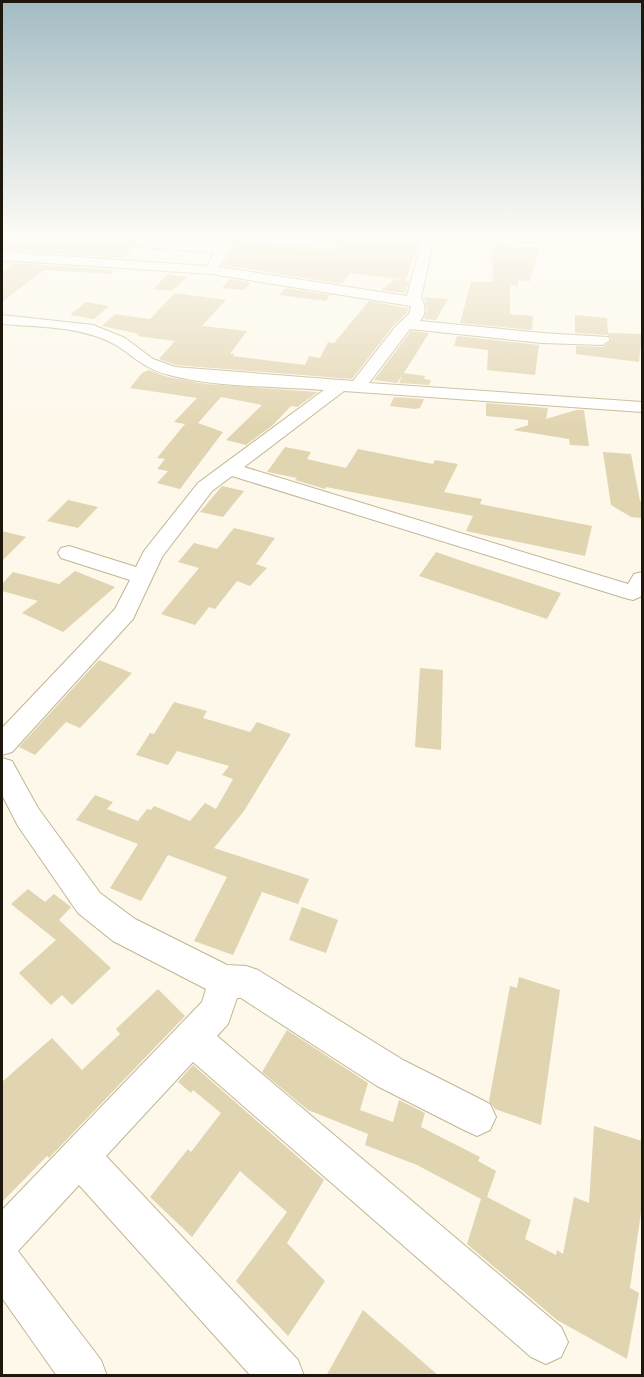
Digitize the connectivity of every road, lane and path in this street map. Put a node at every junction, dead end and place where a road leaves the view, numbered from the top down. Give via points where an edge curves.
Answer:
1 (413, 302) edge
2 (2, 319) edge
3 (406, 324) junction
4 (602, 340) dead end
5 (349, 386) junction
6 (642, 407) edge
7 (230, 470) junction
8 (69, 553) dead end
9 (142, 576) junction
10 (642, 579) edge
11 (2, 746) edge
12 (2, 769) edge
13 (225, 981) junction
14 (192, 1038) junction
15 (477, 1117) dead end
16 (80, 1156) junction
17 (2, 1239) edge
18 (2, 1264) edge
19 (546, 1342) dead end
20 (85, 1376) edge
21 (282, 1376) edge

1 - 3 street via 416,316
2 - 5 street via 88,328 119,341 147,362 172,371
3 - 4 street
3 - 5 street
5 - 6 street
5 - 7 street
7 - 9 street via 206,487
7 - 10 street via 633,593
8 - 9 street
9 - 11 street via 125,613
12 - 13 street via 28,817 89,903 124,930
13 - 14 street via 216,1012
13 - 15 street via 246,982 390,1073
14 - 16 street
14 - 19 street
16 - 17 street
16 - 21 street
18 - 20 street

